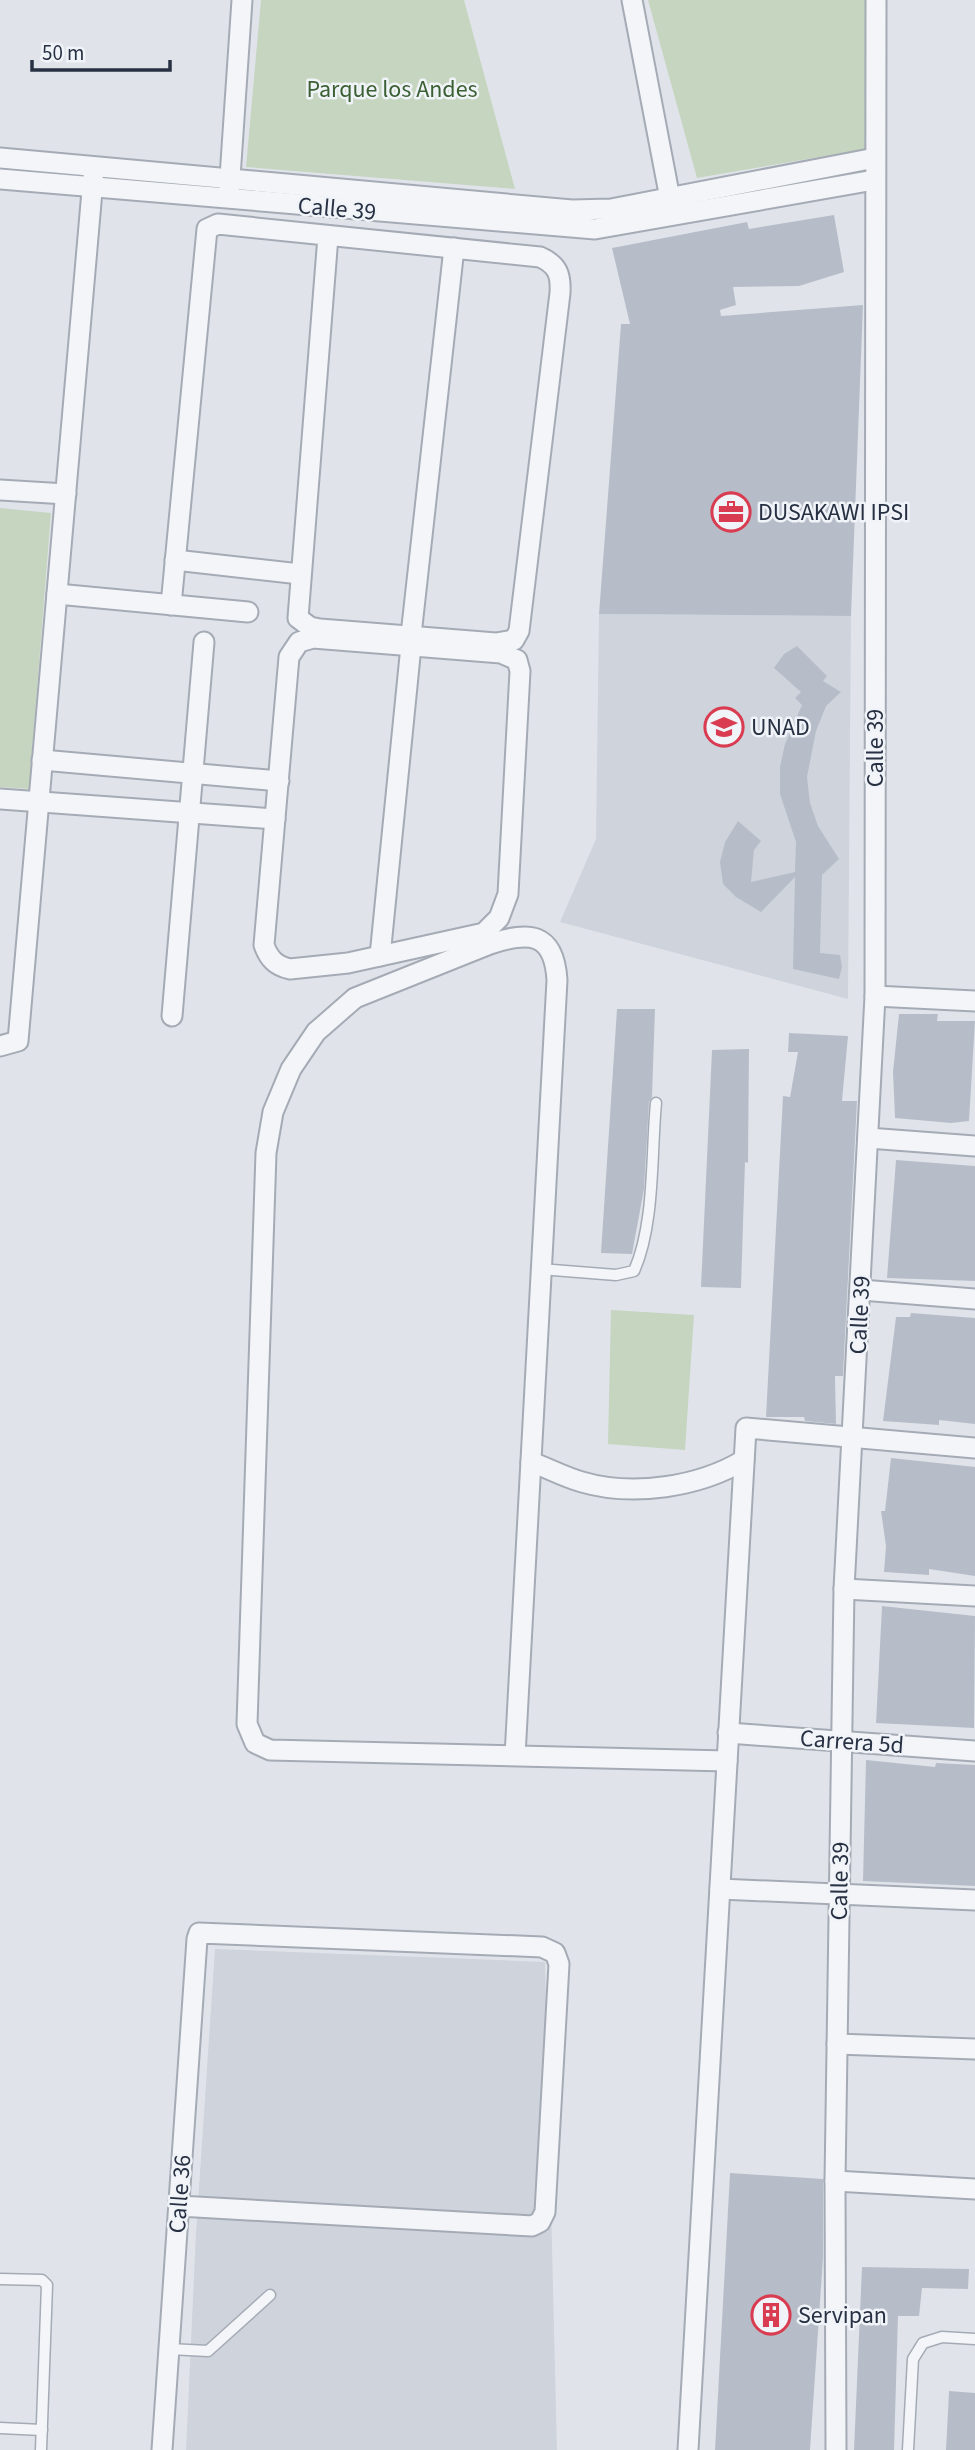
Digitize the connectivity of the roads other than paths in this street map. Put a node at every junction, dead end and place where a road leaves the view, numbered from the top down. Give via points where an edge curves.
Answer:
1 (242, 0) edge
2 (632, 0) edge
3 (876, 0) edge
4 (0, 158) edge
5 (875, 158) junction
6 (93, 178) junction
7 (0, 179) edge
8 (229, 179) junction
9 (874, 180) junction
10 (228, 200) junction
11 (672, 207) junction
12 (328, 236) junction
13 (454, 248) junction
14 (0, 490) edge
15 (66, 494) junction
16 (175, 560) junction
17 (300, 574) junction
18 (57, 594) junction
19 (171, 605) junction
20 (248, 612) dead end
21 (411, 641) junction
22 (204, 642) dead end
23 (42, 760) junction
24 (193, 774) junction
25 (279, 781) junction
26 (0, 799) edge
27 (39, 802) junction
28 (190, 813) junction
29 (275, 819) junction
30 (380, 956) junction
31 (875, 996) junction
32 (975, 1001) edge
33 (172, 1016) dead end
34 (0, 1046) edge
35 (656, 1104) dead end
36 (869, 1138) junction
37 (975, 1146) edge
38 (540, 1269) junction
39 (861, 1290) junction
40 (975, 1299) edge
41 (854, 1440) junction
42 (975, 1448) edge
43 (744, 1460) junction
44 (531, 1462) junction
45 (845, 1588) junction
46 (975, 1596) edge
47 (728, 1733) junction
48 (842, 1741) junction
49 (975, 1751) edge
50 (515, 1756) junction
51 (727, 1761) junction
52 (720, 1889) junction
53 (839, 1893) junction
54 (975, 1900) edge
55 (837, 2043) junction
56 (975, 2049) edge
57 (835, 2181) junction
58 (975, 2189) edge
59 (179, 2206) junction
60 (0, 2279) edge
61 (270, 2295) dead end
62 (975, 2339) edge
63 (169, 2349) junction
64 (0, 2428) edge
65 (42, 2430) junction
66 (41, 2450) edge
67 (162, 2450) edge
68 (688, 2450) edge
69 (836, 2450) edge
70 (908, 2450) edge

1 - 8 street
2 - 11 street
3 - 5 street, Calle 39
4 - 6 street, Calle 39
5 - 9 street, Calle 39
5 - 11 street, Calle 39
6 - 7 street, Calle 39
6 - 8 street, Calle 39
6 - 10 street, Calle 39
6 - 15 street
8 - 10 street
8 - 11 street, Calle 39 via 572,210
9 - 11 street, Calle 39
9 - 31 street, Calle 39
10 - 11 street, Calle 39 via 565,229 618,228
12 - 13 street
12 - 16 street via 218,224 207,229
12 - 17 street
13 - 21 street
13 - 21 street via 540,257 556,266 561,278 519,631 506,643
14 - 15 street
15 - 18 street
16 - 17 street
16 - 19 street
17 - 21 street via 297,611 302,624
18 - 19 street
18 - 23 street
19 - 20 street
21 - 25 street via 313,638 292,649
21 - 30 street
21 - 30 street via 501,653 517,660 508,894 499,918 484,933
22 - 24 street
23 - 24 street
23 - 27 street
24 - 25 street
24 - 28 street
25 - 29 street
26 - 27 street
27 - 28 street
27 - 34 street via 18,1041
28 - 29 street
28 - 33 street
29 - 30 street via 264,945 272,961 290,970
31 - 32 street
31 - 36 street, Calle 39
35 - 38 lane via 645,1231 634,1271 616,1275
36 - 37 street
36 - 39 street, Calle 39
38 - 44 street
38 - 50 street via 557,979 556,962 548,946 530,936 490,944 355,998 316,1032 291,1069 273,1112 265,1153 246,1709 255,1743 270,1750
39 - 40 street
39 - 41 street, Calle 39
41 - 42 street
41 - 43 street via 746,1428
41 - 45 street, Calle 39
43 - 44 street via 693,1481 638,1489 583,1482
43 - 47 street
44 - 50 street
45 - 46 street
45 - 48 street, Calle 39
47 - 48 street, Carrera 5d
47 - 51 street
48 - 49 street, Carrera 5d
48 - 53 street, Calle 39
50 - 51 street
51 - 52 street
52 - 53 street
52 - 68 street
53 - 54 street
53 - 55 street, Calle 39
55 - 56 street
55 - 57 street, Calle 39
57 - 58 street
57 - 69 street, Calle 39
59 - 59 street, Calle 36 via 199,1933 542,1947 555,1953 559,1964 545,2212 540,2222 532,2226
59 - 63 street, Calle 36
60 - 65 lane via 42,2280 47,2285
61 - 63 lane via 208,2351
62 - 70 lane via 942,2337 923,2343 913,2359
63 - 67 street, Calle 36
64 - 65 lane
65 - 66 lane

